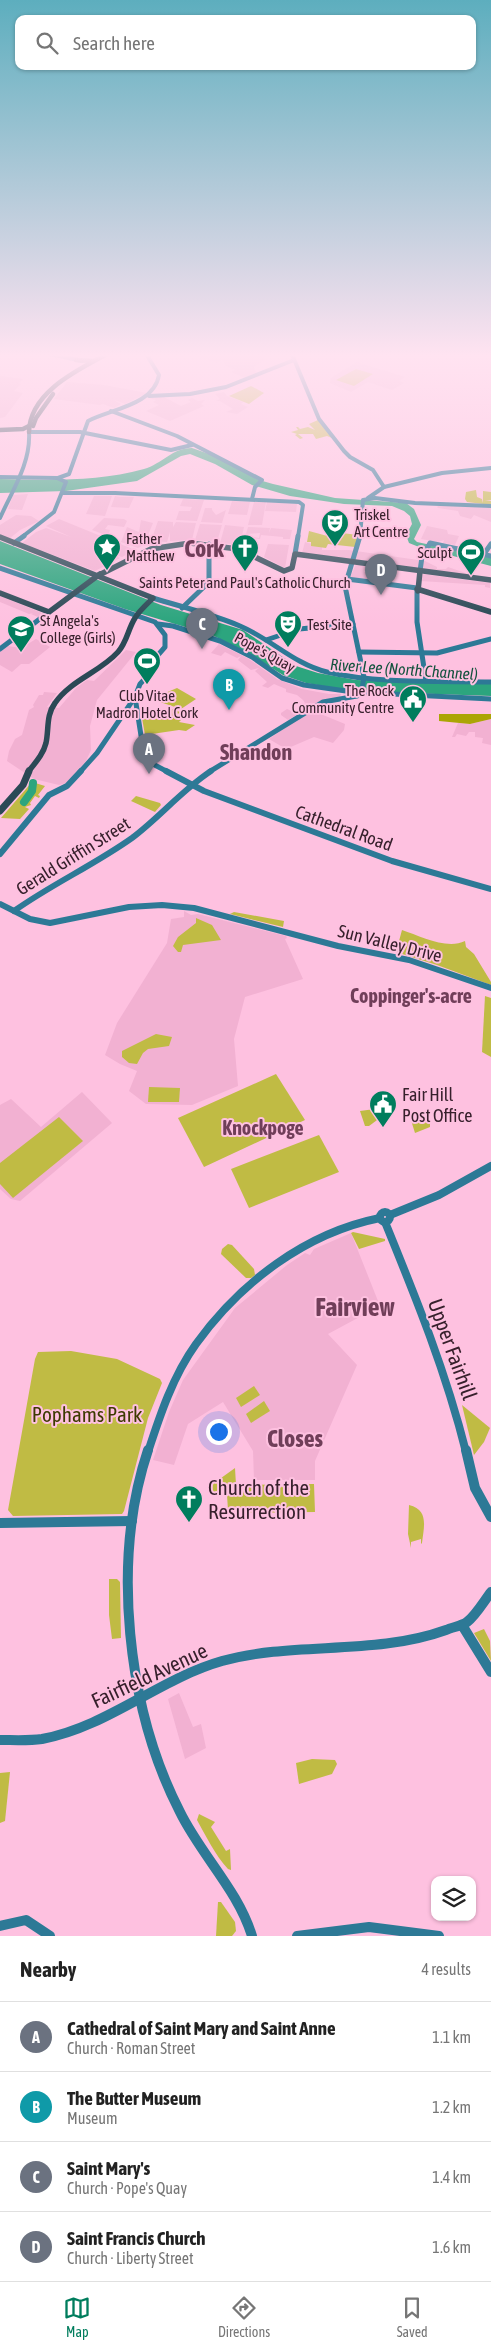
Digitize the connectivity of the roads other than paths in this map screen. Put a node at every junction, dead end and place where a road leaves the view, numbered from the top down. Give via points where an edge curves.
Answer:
1 (29, 442) edge
2 (80, 442) edge
3 (131, 442) edge
4 (187, 442) edge
5 (337, 442) edge
6 (192, 445) junction
7 (72, 467) junction
8 (491, 468) edge
9 (0, 477) edge
10 (17, 478) junction
11 (58, 478) junction
12 (384, 487) junction
13 (65, 492) junction
14 (374, 497) junction
15 (251, 498) junction
16 (491, 506) edge
17 (1, 520) edge
18 (0, 537) edge
19 (14, 543) junction
20 (209, 544) junction
21 (491, 544) edge
22 (295, 554) junction
23 (484, 554) junction
24 (491, 556) edge
25 (354, 561) junction
26 (0, 568) edge
27 (420, 571) junction
28 (95, 578) junction
29 (491, 580) edge
30 (347, 581) junction
31 (417, 589) junction
32 (0, 593) edge
33 (73, 594) junction
34 (152, 599) junction
35 (182, 608) junction
36 (49, 612) junction
37 (491, 612) edge
38 (138, 614) junction
39 (158, 624) junction
40 (353, 624) junction
41 (491, 639) edge
42 (266, 640) junction
43 (0, 649) edge
44 (359, 652) junction
45 (422, 653) junction
46 (362, 678) junction
47 (426, 679) junction
48 (490, 682) edge
49 (360, 691) junction
50 (135, 697) junction
51 (491, 699) edge
52 (191, 784) junction
53 (0, 811) edge
54 (0, 854) edge
55 (491, 889) edge
56 (0, 904) edge
57 (14, 911) junction
58 (491, 990) edge
59 (491, 1166) edge
60 (383, 1220) junction
61 (491, 1517) edge
62 (132, 1521) junction
63 (0, 1523) edge
64 (491, 1592) edge
65 (462, 1625) junction
66 (491, 1672) edge
67 (142, 1699) junction
68 (0, 1740) edge
69 (0, 1926) edge
70 (50, 1936) edge
71 (252, 1936) edge
72 (297, 1936) edge
73 (438, 1936) edge

1 - 10 street
2 - 7 street
3 - 6 street via 171,450
4 - 6 street
5 - 12 street via 350,457 373,470
6 - 15 street via 262,480 255,486
7 - 11 street via 67,476
7 - 13 street
8 - 12 street via 442,473
9 - 10 street
10 - 11 street
10 - 17 street
11 - 13 street via 66,482
12 - 14 street
13 - 15 street
13 - 19 street via 53,516
14 - 16 street
14 - 25 street via 364,501 360,541
15 - 22 street via 302,503
18 - 19 highway
19 - 28 highway
20 - 22 highway via 242,550 280,570 289,570 293,566
20 - 28 highway via 160,546
20 - 35 street via 209,582
21 - 23 street
22 - 25 highway
23 - 24 street
23 - 27 street via 429,543
25 - 27 highway
25 - 30 street
26 - 33 street, Pope's Quay
27 - 29 highway
27 - 31 highway
28 - 33 highway
28 - 34 highway
30 - 31 street
30 - 40 street
31 - 37 highway
31 - 45 street via 417,622
32 - 36 highway
33 - 36 highway
33 - 38 street, Pope's Quay
34 - 35 street
34 - 38 highway
35 - 42 street via 240,626
36 - 43 street
38 - 39 street, Pope's Quay
38 - 53 highway via 121,648 66,690 54,704 48,718 45,747 31,775
39 - 49 street, Pope's Quay via 220,641 252,657 286,680 332,690
39 - 50 street via 165,643 162,652 150,662 152,670 140,684
40 - 42 street via 299,628
40 - 44 street
41 - 45 street via 437,653
42 - 46 street via 303,664
44 - 45 street
44 - 46 street
45 - 47 street
46 - 47 street
46 - 49 street
47 - 48 street
49 - 51 street, Pope's Quay
49 - 52 street, Gerald Griffin Street via 353,697 320,704
50 - 52 street, Cathedral Road via 145,757
50 - 54 street via 95,756 67,786 49,795
52 - 55 street, Cathedral Road via 370,854
52 - 57 street, Gerald Griffin Street via 144,829 119,847 42,891
56 - 57 street, Sun Valley Drive
57 - 58 street, Sun Valley Drive via 38,922 53,923 129,907 176,906 210,911 338,946 409,960
59 - 60 street via 439,1195 390,1215 383,1213
60 - 61 street, Upper Fairhill via 454,1401 475,1488
60 - 62 street via 323,1236 284,1257 246,1285 214,1318 186,1360 162,1408 144,1463
62 - 63 street
62 - 67 street via 128,1593 133,1656
64 - 65 street
65 - 66 street
65 - 67 street, Fairfield Avenue via 426,1637 385,1644 280,1651 223,1661 188,1673
67 - 68 street, Fairfield Avenue via 75,1729 41,1739
67 - 71 street via 147,1728 170,1790 191,1833 245,1914
69 - 70 street via 26,1920
72 - 73 street via 369,1927

